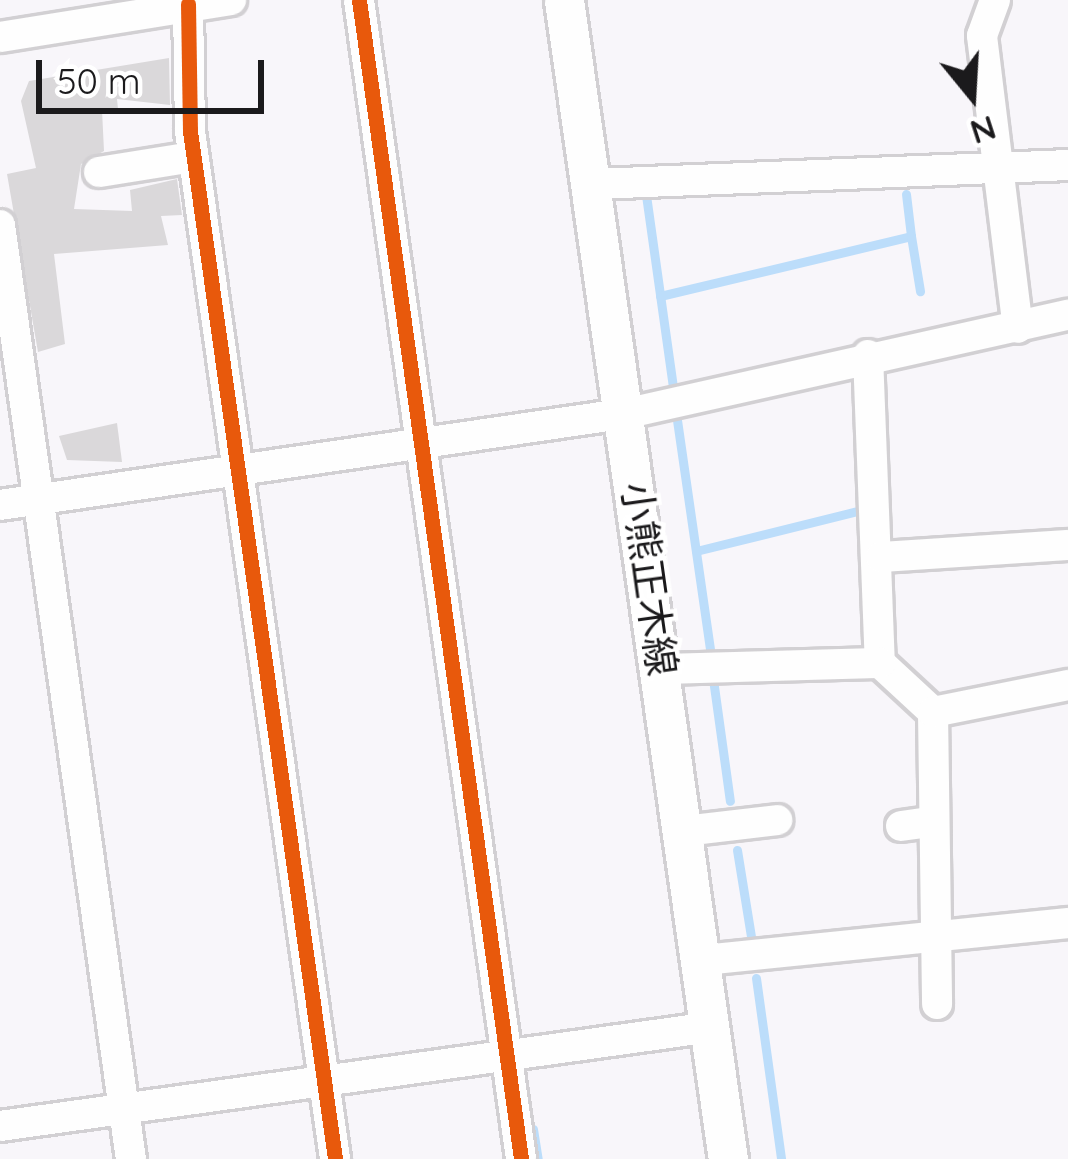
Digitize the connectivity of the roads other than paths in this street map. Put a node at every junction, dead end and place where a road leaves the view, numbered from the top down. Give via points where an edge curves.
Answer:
1 (231, 0) edge
2 (358, 0) edge
3 (564, 0) edge
4 (995, 0) edge
5 (188, 4) junction
6 (0, 37) edge
7 (193, 157) junction
8 (1068, 165) edge
9 (99, 172) dead end
10 (999, 172) junction
11 (596, 184) junction
12 (0, 225) edge
13 (1068, 314) edge
14 (1018, 328) junction
15 (868, 355) junction
16 (628, 413) junction
17 (420, 443) junction
18 (236, 470) junction
19 (37, 499) junction
20 (0, 505) edge
21 (1068, 545) edge
22 (881, 557) junction
23 (880, 663) junction
24 (662, 669) junction
25 (1068, 685) edge
26 (933, 712) junction
27 (777, 820) dead end
28 (683, 830) junction
29 (1068, 923) edge
30 (938, 937) junction
31 (704, 960) junction
32 (937, 1004) dead end
33 (712, 1027) junction
34 (506, 1056) junction
35 (324, 1081) junction
36 (124, 1109) junction
37 (0, 1126) edge
38 (131, 1159) edge
39 (335, 1159) edge
40 (521, 1159) edge
41 (728, 1159) edge

1 - 5 street
2 - 17 street
3 - 11 main road, 小熊正木線
4 - 10 street via 982,35
5 - 6 street
5 - 7 street
7 - 9 street
7 - 18 street
8 - 10 street
10 - 11 street
10 - 14 street
11 - 16 main road, 小熊正木線
12 - 19 street
13 - 14 street
14 - 15 street
15 - 16 street
15 - 22 street
16 - 17 street
16 - 24 main road, 小熊正木線
17 - 18 street
17 - 34 street
18 - 19 street
18 - 35 street
19 - 20 street
19 - 36 street
21 - 22 street
22 - 23 street
23 - 24 street
23 - 26 street
24 - 28 main road, 小熊正木線
25 - 26 street
26 - 30 street via 916,824
27 - 28 street
28 - 31 main road, 小熊正木線
29 - 30 street
30 - 31 street
30 - 32 street
31 - 33 main road, 小熊正木線
33 - 34 street
33 - 41 main road, 小熊正木線
34 - 35 street
34 - 40 street
35 - 36 street
35 - 39 street
36 - 37 street
36 - 38 street

